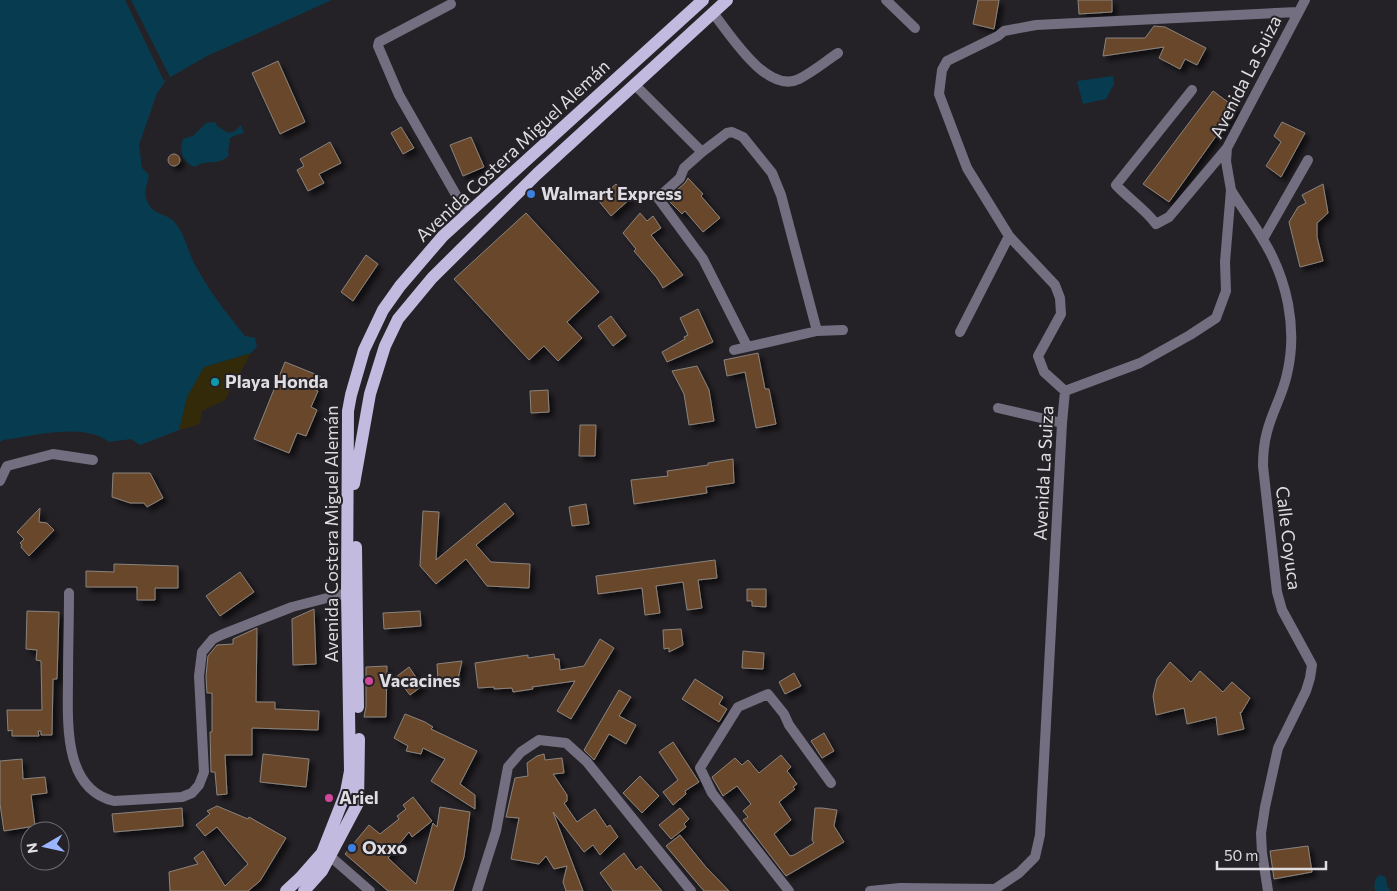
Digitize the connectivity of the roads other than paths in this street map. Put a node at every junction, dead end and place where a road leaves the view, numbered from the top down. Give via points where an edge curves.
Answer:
1 (703, 0) edge
2 (726, 0) edge
3 (886, 0) edge
4 (1305, 0) edge
5 (451, 4) dead end
6 (1298, 12) junction
7 (713, 13) junction
8 (915, 28) dead end
9 (838, 53) dead end
10 (635, 85) junction
11 (1192, 90) dead end
12 (1226, 148) junction
13 (702, 152) junction
14 (1308, 160) dead end
15 (1230, 190) junction
16 (467, 214) junction
17 (1008, 236) junction
18 (1263, 239) junction
19 (843, 330) dead end
20 (817, 331) junction
21 (960, 332) dead end
22 (748, 346) junction
23 (734, 350) dead end
24 (1066, 391) junction
25 (998, 408) dead end
26 (1062, 423) junction
27 (93, 460) dead end
28 (0, 481) edge
29 (352, 592) junction
30 (69, 593) dead end
31 (831, 783) dead end
32 (326, 855) junction
33 (286, 891) edge
34 (304, 891) edge
35 (370, 891) edge
36 (476, 891) edge
37 (691, 891) edge
38 (789, 891) edge
39 (870, 891) edge
40 (1268, 891) edge

1 - 16 main road, Avenida Costera Miguel Alemán
2 - 7 main road, Avenida Costera Miguel Alemán
3 - 8 street
4 - 6 street, Avenida La Suiza
5 - 16 street via 379,42 378,46 399,95
6 - 12 street, Avenida La Suiza
6 - 17 street via 1036,25 1004,31 947,61 942,70 940,94 967,168
7 - 9 street via 758,68 773,78 798,80
7 - 10 main road, Avenida Costera Miguel Alemán
10 - 13 street
10 - 29 main road, Avenida Costera Miguel Alemán via 530,181 432,278 398,319 385,346 370,394 354,479
11 - 12 street via 1116,185 1156,224 1169,217
12 - 15 street, Avenida La Suiza
13 - 20 street via 732,132 743,137 772,173 781,195
13 - 22 street via 658,198 703,259
14 - 18 street
15 - 18 street, Calle Coyuca
15 - 24 street, Avenida La Suiza via 1226,290 1216,318 1140,363
16 - 29 main road, Avenida Costera Miguel Alemán via 443,236 400,286 383,310 364,350 348,411
17 - 21 street
17 - 24 street via 1055,285 1060,298 1061,314 1038,356 1044,372
18 - 40 street, Calle Coyuca via 1288,301 1291,325 1287,374 1263,449 1276,592 1282,610 1312,665 1303,698 1278,748 1268,791 1261,832
19 - 20 street
20 - 22 street
22 - 23 street
24 - 26 street, Avenida La Suiza
25 - 26 street
26 - 39 street, Avenida La Suiza via 1040,835 1035,857 1019,873 994,888
27 - 28 street via 52,454 7,466
29 - 30 street via 292,607 213,639 202,652 199,676 204,758 204,772 199,785 182,797 114,801 103,799 86,784 76,768 68,739
29 - 32 main road, Avenida Costera Miguel Alemán via 350,771
31 - 38 street via 768,694 738,707 700,768 712,793
32 - 33 main road, Avenida Costera Miguel Alemán
32 - 34 main road, Avenida Costera Miguel Alemán via 322,871
32 - 35 street
36 - 37 street via 496,831 508,767 521,752 539,740 566,742 587,762

